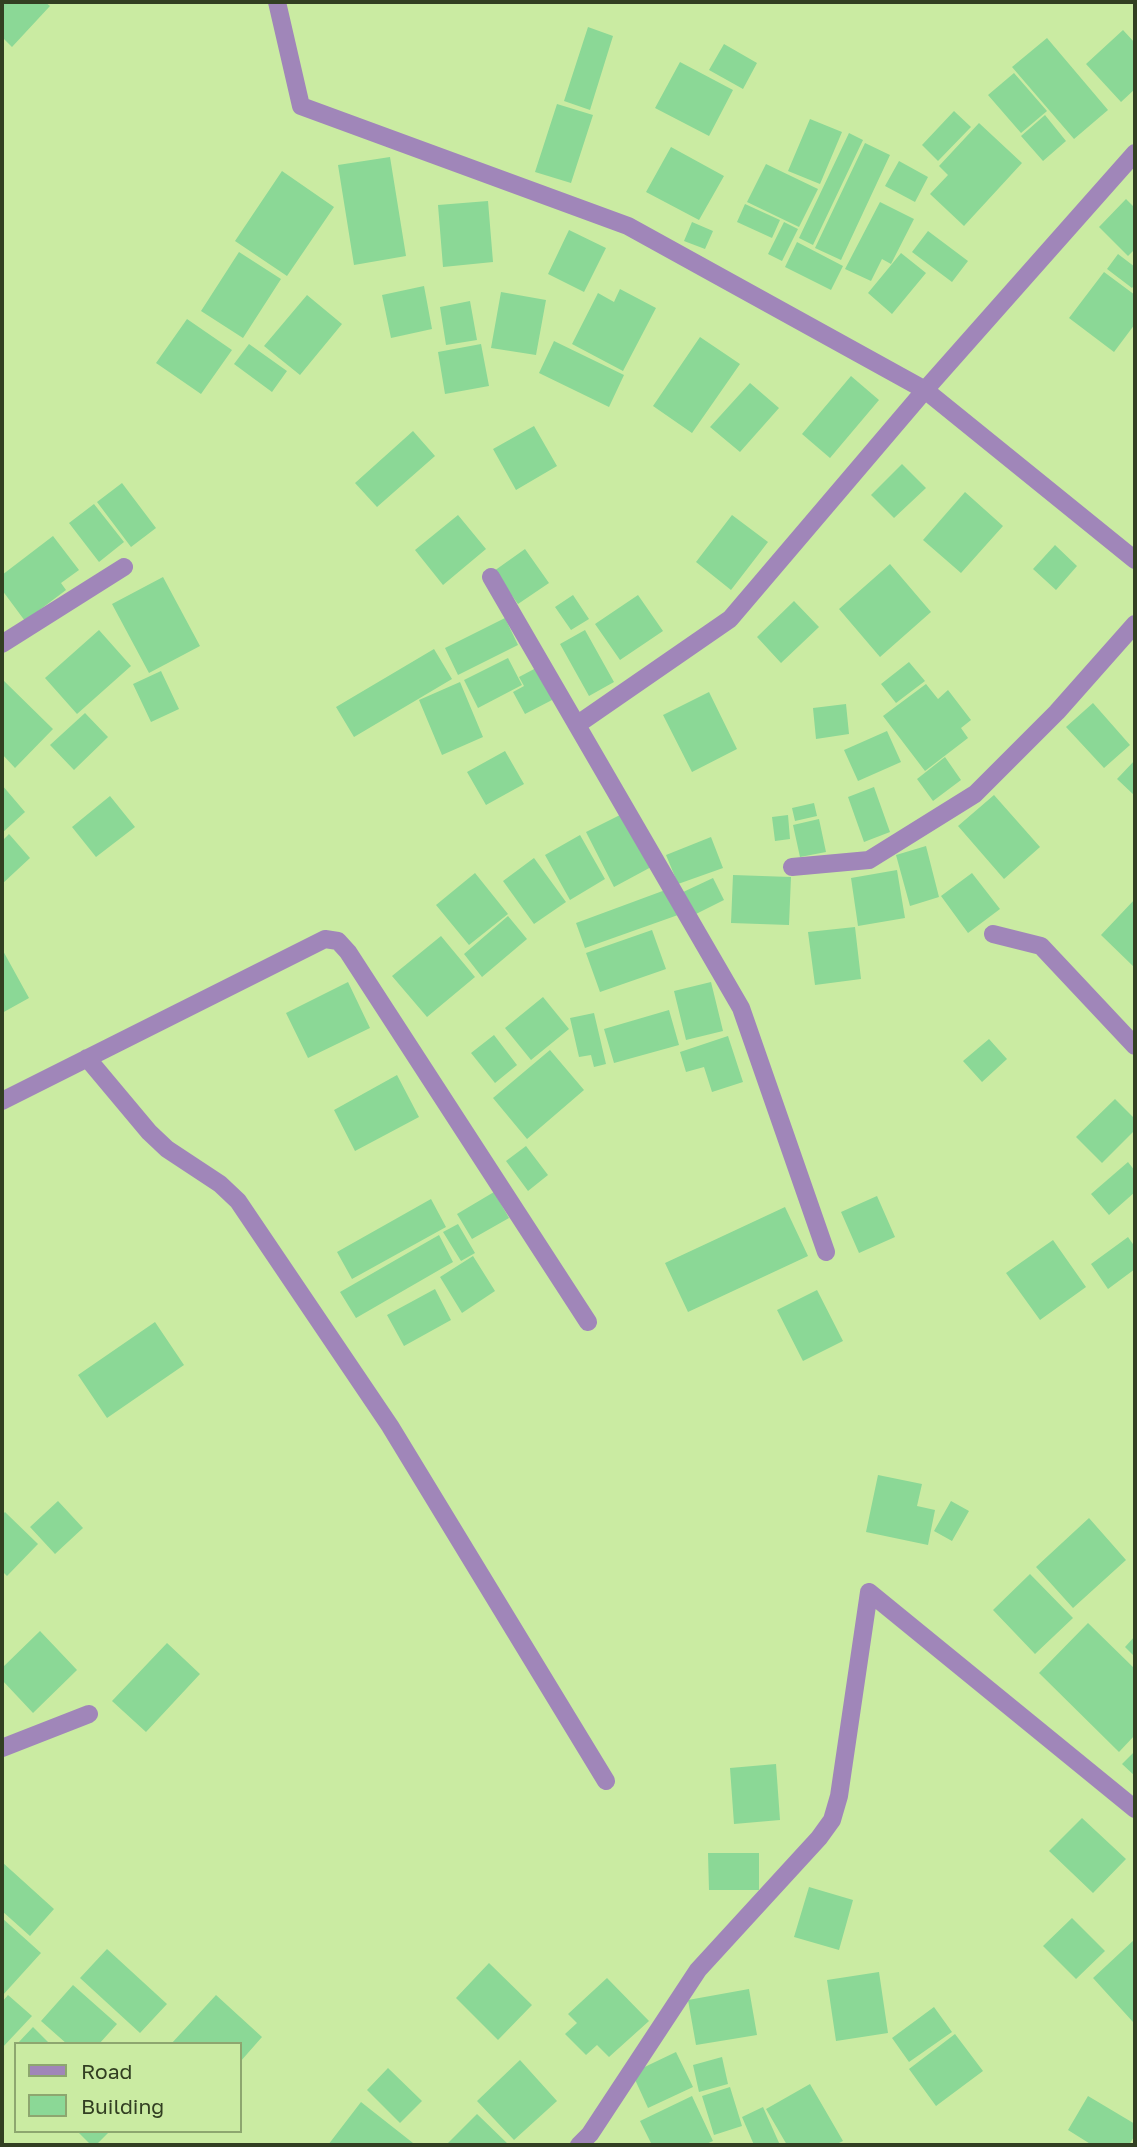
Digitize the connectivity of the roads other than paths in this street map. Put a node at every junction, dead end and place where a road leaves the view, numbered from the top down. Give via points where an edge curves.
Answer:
1 (277, 2) edge
2 (1135, 153) edge
3 (925, 390) junction
4 (1135, 560) edge
5 (124, 567) dead end
6 (491, 577) dead end
7 (1135, 624) edge
8 (2, 644) edge
9 (578, 724) junction
10 (792, 867) dead end
11 (993, 934) dead end
12 (1135, 1046) edge
13 (87, 1058) junction
14 (2, 1101) edge
15 (826, 1252) dead end
16 (588, 1322) dead end
17 (89, 1714) dead end
18 (2, 1748) edge
19 (606, 1781) dead end
20 (1135, 1809) edge
21 (579, 2145) edge

1 - 3 street via 301,106 628,226
2 - 3 street
3 - 4 street
3 - 9 street via 730,619
5 - 8 street
6 - 9 street
7 - 10 street via 1057,712 975,794 869,860
9 - 15 street via 741,1008
11 - 12 street via 1041,946
13 - 14 street
13 - 16 street via 325,939 338,941
13 - 19 street via 149,1132 238,1201 390,1426
17 - 18 street
20 - 21 street via 869,1592 832,1820 698,1970

